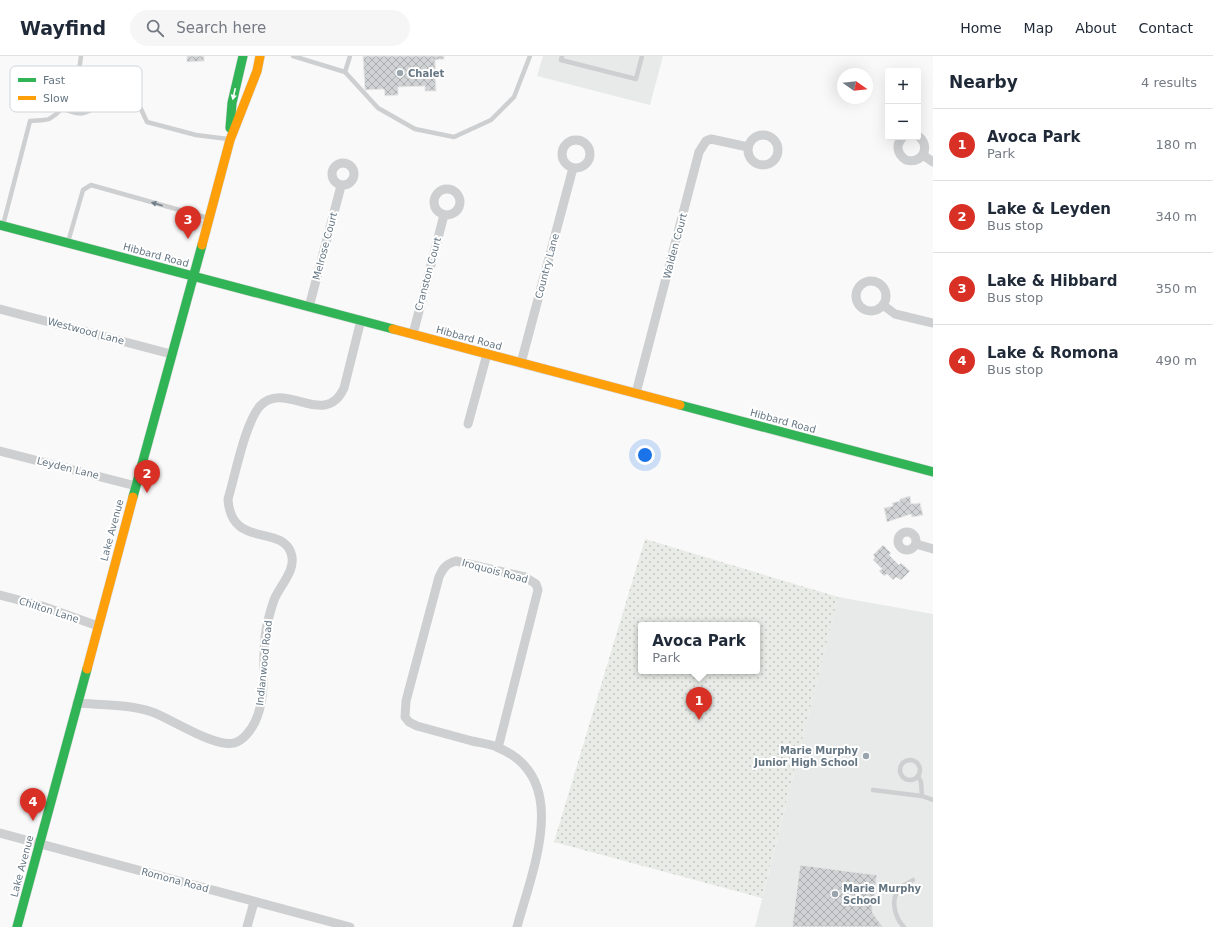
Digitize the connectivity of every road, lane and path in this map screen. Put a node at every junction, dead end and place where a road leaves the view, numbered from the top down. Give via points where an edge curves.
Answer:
1 (82, 56) edge
2 (243, 56) edge
3 (260, 56) edge
4 (293, 56) edge
5 (350, 56) edge
6 (530, 56) edge
7 (562, 56) edge
8 (642, 56) edge
9 (80, 66) edge
10 (344, 72) junction
11 (142, 111) edge
12 (56, 112) edge
13 (70, 112) edge
14 (91, 112) edge
15 (230, 140) junction
16 (901, 140) edge
17 (921, 140) edge
18 (748, 147) dead end
19 (922, 156) junction
20 (933, 162) edge
21 (573, 168) dead end
22 (341, 186) dead end
23 (444, 215) dead end
24 (208, 218) junction
25 (1, 225) edge
26 (68, 243) junction
27 (192, 276) junction
28 (883, 305) dead end
29 (309, 307) junction
30 (0, 309) edge
31 (361, 320) junction
32 (933, 323) edge
33 (413, 334) junction
34 (171, 354) junction
35 (487, 354) junction
36 (521, 363) junction
37 (636, 393) junction
38 (468, 424) dead end
39 (0, 451) edge
40 (933, 472) edge
41 (136, 486) junction
42 (916, 544) dead end
43 (933, 549) edge
44 (0, 595) edge
45 (98, 626) junction
46 (77, 703) junction
47 (498, 748) junction
48 (918, 776) junction
49 (873, 790) dead end
50 (922, 796) junction
51 (933, 800) edge
52 (0, 833) edge
53 (40, 843) junction
54 (913, 880) dead end
55 (254, 902) junction
56 (17, 927) edge
57 (247, 927) edge
58 (350, 927) edge
59 (518, 927) edge
60 (904, 927) edge

1 - 9 lane
2 -> 15 main road, Lake Avenue via 232,103
3 - 15 main road, Lake Avenue
4 - 10 lane
5 - 10 lane
6 - 10 lane via 514,97 491,120 454,137 415,129 378,108
7 - 8 lane via 561,60 636,79
11 - 15 lane via 147,122 196,135
12 - 25 lane via 48,119 30,121
13 - 14 lane
15 - 24 main road, Lake Avenue
16 - 19 street via 898,149 902,157 915,161
17 - 19 street via 924,143
18 - 37 street, Walden Court via 711,139 706,141 699,152
19 - 20 street
21 - 36 street, Country Lane
22 - 29 street, Melrose Court
23 - 33 street, Cranston Court
24 -> 26 lane via 91,185 83,190
24 - 27 main road, Lake Avenue
25 - 26 main road, Hibbard Road
26 - 27 main road, Hibbard Road
27 - 29 main road, Hibbard Road
27 - 34 main road, Lake Avenue
28 - 32 street via 895,314
29 - 31 main road, Hibbard Road
30 - 34 street, Westwood Lane
31 - 33 main road, Hibbard Road
31 - 46 street, Indianwood Road via 340,396 327,405 318,406 278,398 269,400 254,415 228,499 229,509 238,526 279,540 291,552 293,562 291,572 275,598 270,612 264,650 262,697 255,722 247,734 234,743 225,743 204,737 152,712 121,706
33 - 35 main road, Hibbard Road
34 - 41 main road, Lake Avenue
35 - 36 main road, Hibbard Road
35 - 38 street
36 - 37 main road, Hibbard Road
37 - 40 main road, Hibbard Road
39 - 41 street, Leyden Lane
41 - 45 main road, Lake Avenue
42 - 43 street
44 - 45 street, Chilton Lane via 42,606
45 - 46 main road, Lake Avenue
46 - 53 main road, Lake Avenue
47 - 47 street, Iroquois Road via 417,726 405,717 406,701 439,577 448,563 456,561 525,577 536,584 538,590
47 - 59 street, Iroquois Road via 522,762 540,796 542,810 543,824
48 - 48 lane via 918,763 912,759 903,762 900,772 903,777 909,780
48 - 50 lane
49 - 50 lane
50 - 51 lane
52 - 53 street, Romona Road
53 - 55 street, Romona Road
53 - 56 main road, Lake Avenue
54 - 60 lane via 901,887 897,895 895,915
55 - 57 street
55 - 58 street, Romona Road

